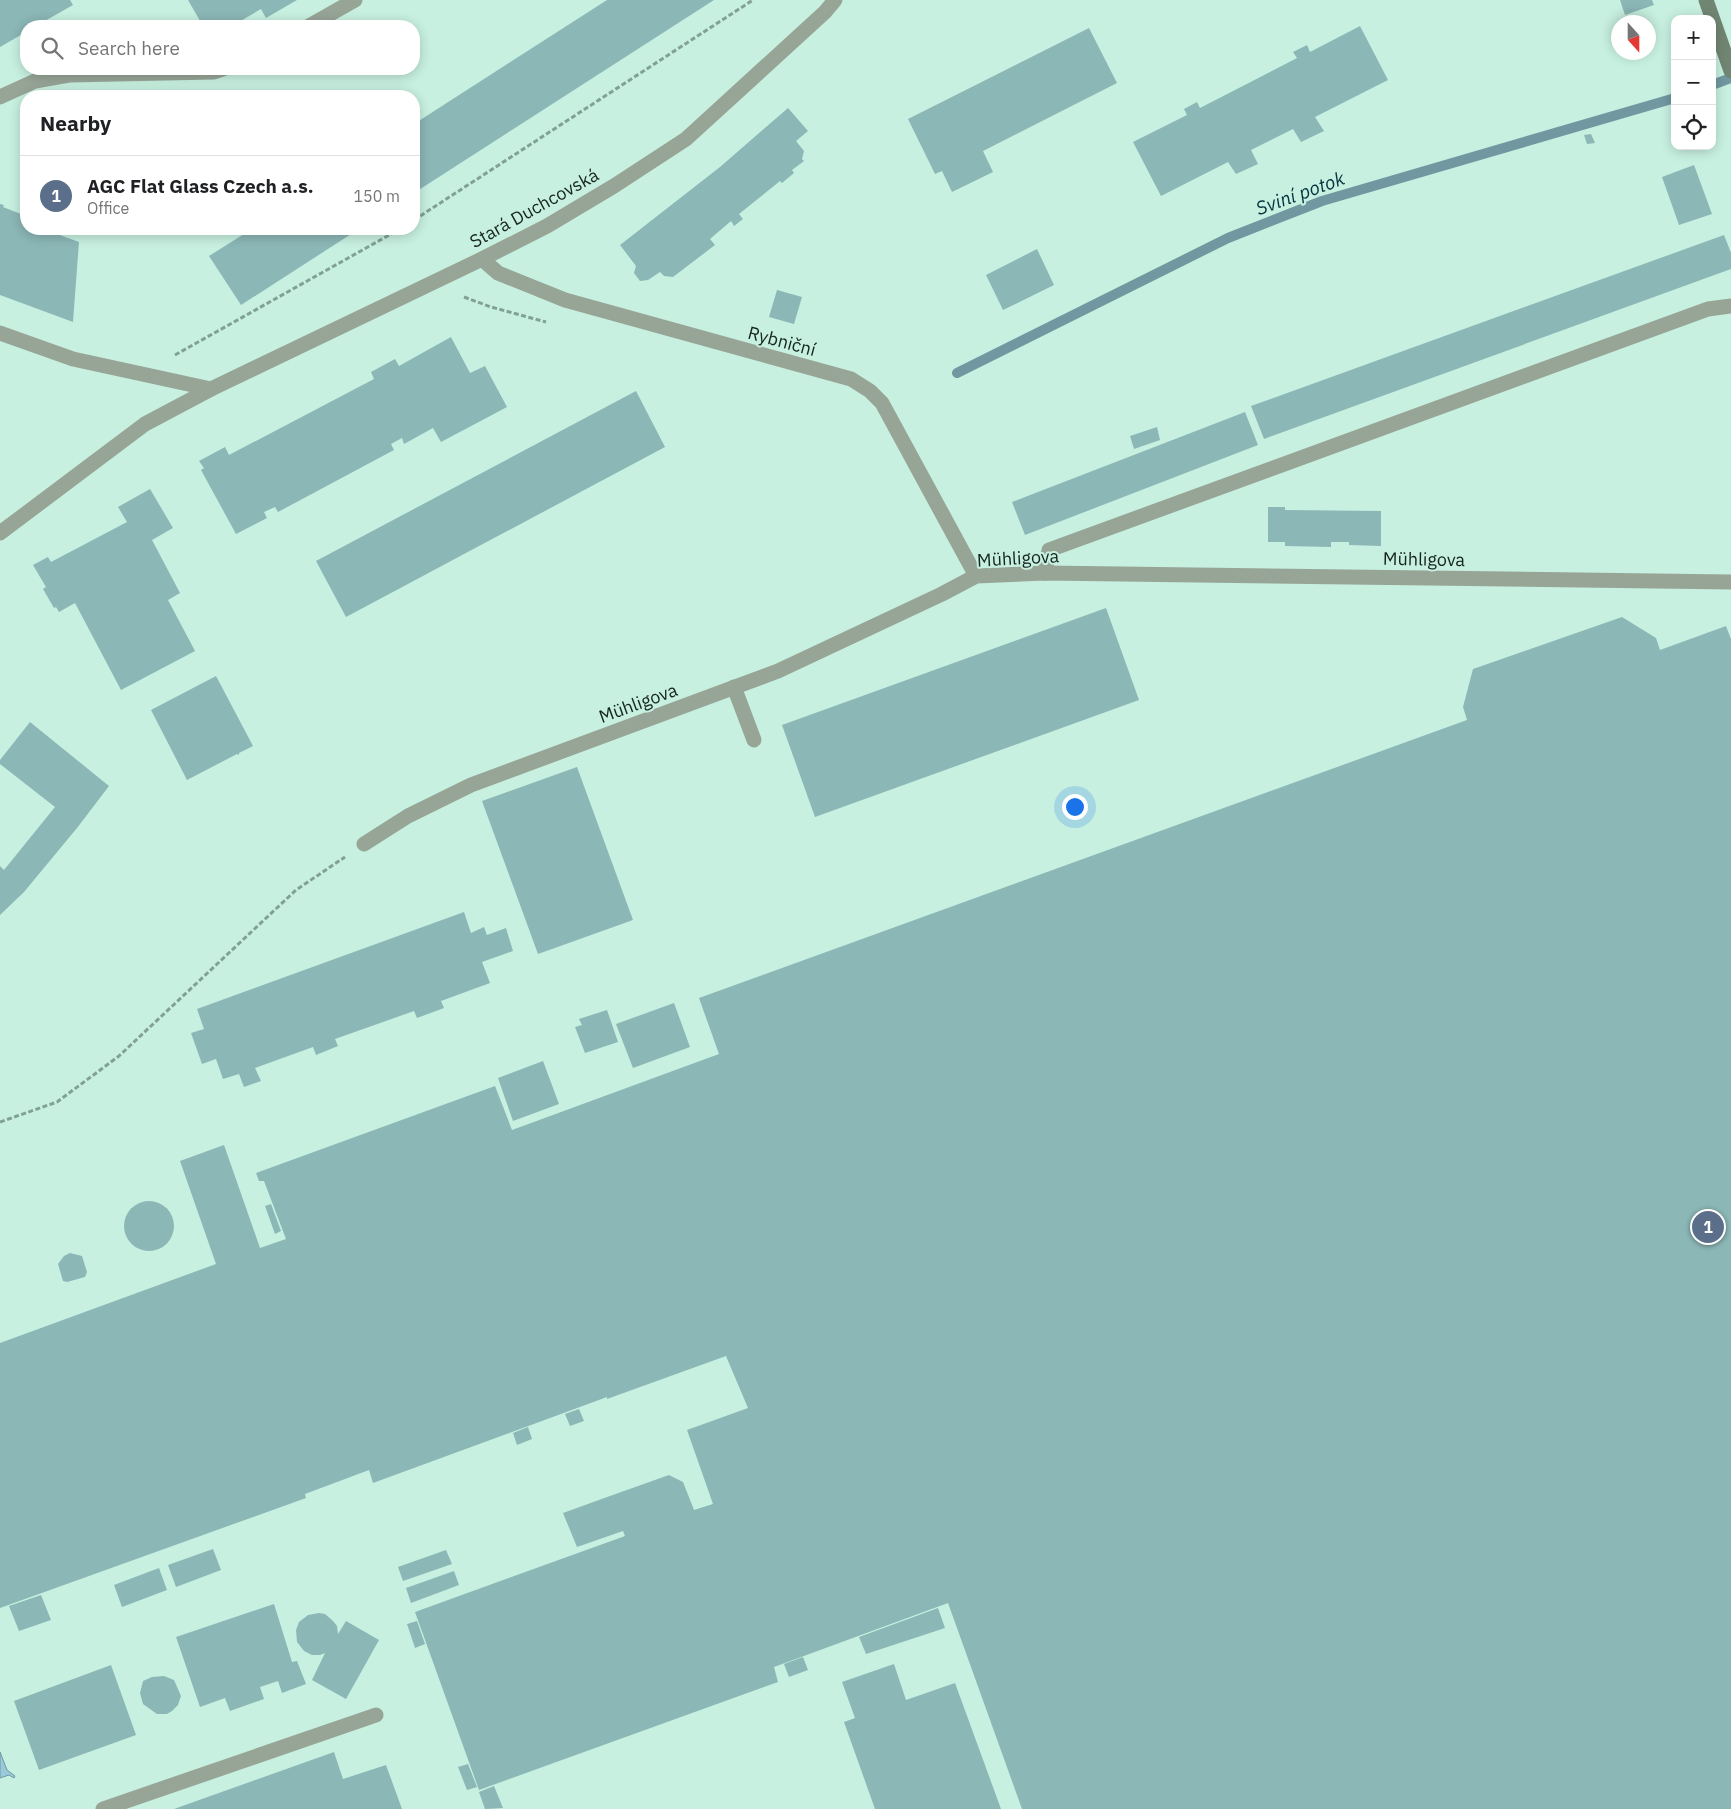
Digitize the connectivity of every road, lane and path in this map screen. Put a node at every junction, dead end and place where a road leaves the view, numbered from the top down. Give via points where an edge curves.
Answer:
1 (355, 0) edge
2 (753, 0) edge
3 (835, 0) edge
4 (1706, 0) edge
5 (320, 20) edge
6 (1731, 70) edge
7 (70, 75) edge
8 (0, 97) edge
9 (420, 216) edge
10 (389, 235) edge
11 (482, 259) junction
12 (429, 284) junction
13 (1731, 306) edge
14 (547, 322) dead end
15 (0, 332) edge
16 (141, 374) junction
17 (211, 389) junction
18 (0, 533) edge
19 (1045, 574) junction
20 (976, 576) junction
21 (1731, 582) edge
22 (734, 687) junction
23 (754, 740) dead end
24 (364, 844) joint
25 (0, 1122) edge
26 (376, 1715) dead end
27 (103, 1809) edge

1 - 5 street
2 - 9 path
3 - 11 street, Stará Duchcovská via 686,139 547,226
4 - 6 street
7 - 8 street via 35,81
10 - 16 path
11 - 12 street, Stará Duchcovská
11 - 20 street, Rybniční via 498,273 564,300 851,378 882,403
12 - 14 path via 490,307
12 - 17 street, Stará Duchcovská
13 - 19 street via 1708,309 1049,550
15 - 16 street via 73,359
16 - 17 street
17 - 18 street, Stará Duchcovská via 145,424
19 - 20 street, Mühligova
19 - 21 street, Mühligova
20 - 22 street, Mühligova via 778,671
22 - 23 street
22 - 24 street, Mühligova via 472,785 408,816
24 - 25 path via 296,890 119,1056 57,1102
26 - 27 street

